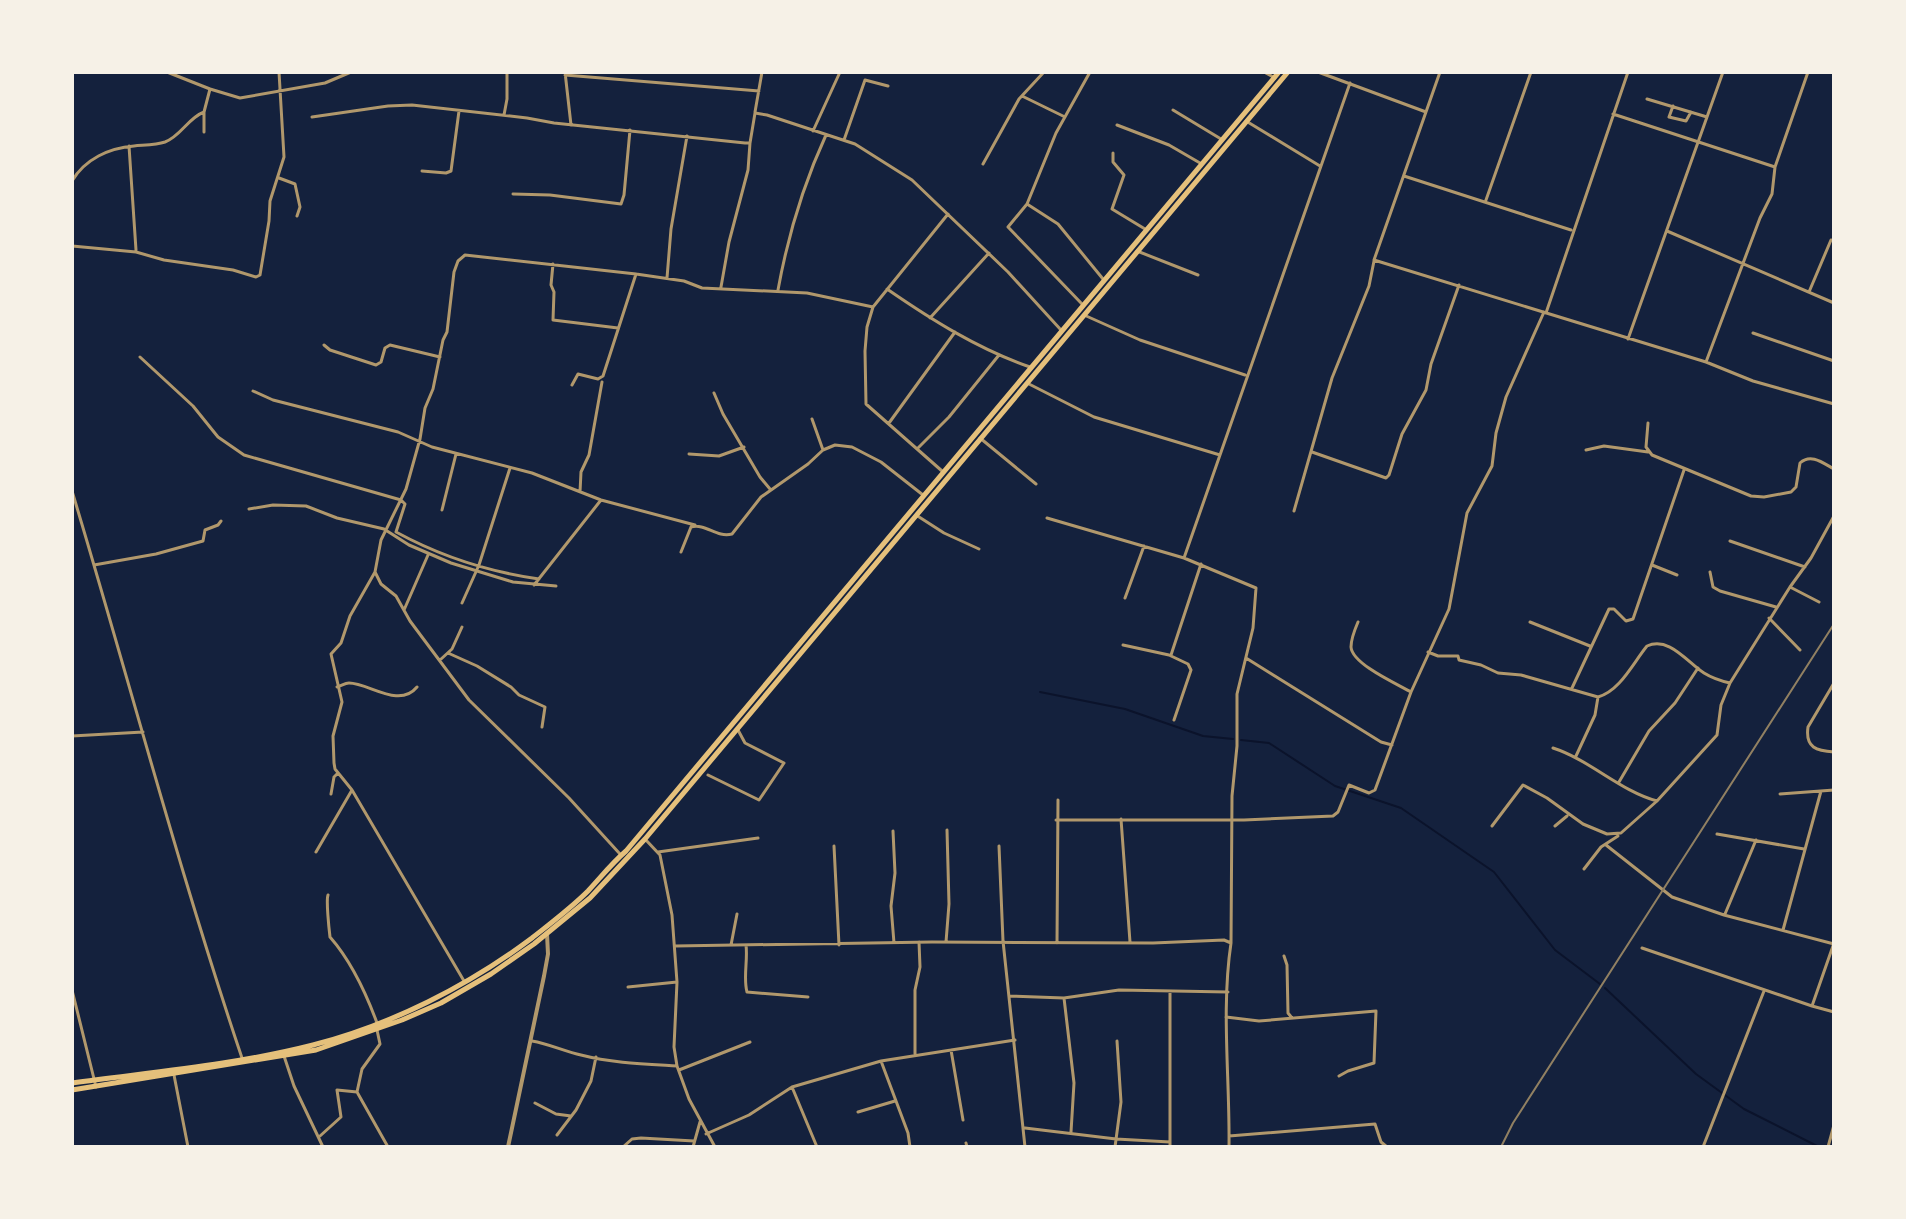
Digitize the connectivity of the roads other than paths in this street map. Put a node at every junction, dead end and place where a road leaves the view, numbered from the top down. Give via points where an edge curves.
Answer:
1 (167, 72) edge
2 (279, 72) edge
3 (351, 72) edge
4 (507, 72) edge
5 (762, 72) edge
6 (840, 72) edge
7 (1044, 72) edge
8 (1090, 72) edge
9 (1264, 72) edge
10 (1288, 72) edge
11 (1318, 72) edge
12 (1440, 72) edge
13 (1531, 72) edge
14 (1628, 72) edge
15 (1723, 72) edge
16 (1808, 72) edge
17 (565, 74) edge
18 (1277, 75) edge
19 (1350, 83) junction
20 (888, 86) dead end
21 (210, 89) junction
22 (281, 91) junction
23 (759, 91) junction
24 (1022, 96) junction
25 (1647, 99) dead end
26 (1673, 106) junction
27 (1173, 110) dead end
28 (459, 111) junction
29 (204, 112) junction
30 (1426, 112) junction
31 (1691, 112) junction
32 (755, 113) junction
33 (1613, 114) junction
34 (504, 115) junction
35 (312, 117) dead end
36 (1065, 117) junction
37 (1707, 117) junction
38 (1246, 121) junction
39 (571, 125) junction
40 (1117, 125) dead end
41 (630, 130) junction
42 (813, 131) junction
43 (204, 132) dead end
44 (826, 135) junction
45 (687, 136) junction
46 (1221, 139) junction
47 (844, 140) junction
48 (1698, 142) junction
49 (750, 143) junction
50 (129, 146) junction
51 (1113, 153) dead end
52 (1200, 163) junction
53 (983, 164) dead end
54 (1320, 166) junction
55 (1775, 167) junction
56 (422, 171) dead end
57 (1404, 176) junction
58 (279, 178) junction
59 (72, 181) edge
60 (513, 194) dead end
61 (1485, 202) junction
62 (1027, 204) junction
63 (948, 214) junction
64 (297, 216) dead end
65 (1145, 229) junction
66 (1573, 231) junction
67 (1667, 231) junction
68 (1831, 240) dead end
69 (72, 246) edge
70 (1137, 251) junction
71 (136, 252) junction
72 (989, 253) junction
73 (1374, 260) junction
74 (553, 264) junction
75 (1743, 265) junction
76 (636, 274) junction
77 (1198, 275) dead end
78 (667, 278) junction
79 (1103, 279) junction
80 (1459, 285) junction
81 (721, 287) junction
82 (887, 289) junction
83 (778, 290) junction
84 (1809, 292) junction
85 (1834, 303) edge
86 (1082, 304) junction
87 (873, 307) junction
88 (1545, 312) junction
89 (1084, 315) junction
90 (930, 318) junction
91 (618, 328) junction
92 (955, 332) junction
93 (1064, 333) junction
94 (1753, 333) dead end
95 (1628, 339) junction
96 (324, 345) dead end
97 (999, 355) junction
98 (140, 357) dead end
99 (440, 357) junction
100 (1834, 361) edge
101 (1706, 362) junction
102 (1030, 367) junction
103 (1246, 375) junction
104 (602, 382) dead end
105 (1027, 383) junction
106 (572, 385) dead end
107 (253, 391) dead end
108 (714, 393) dead end
109 (1834, 404) edge
110 (812, 419) dead end
111 (889, 423) junction
112 (1648, 423) dead end
113 (980, 438) junction
114 (420, 439) junction
115 (744, 447) junction
116 (917, 449) junction
117 (823, 450) junction
118 (1586, 450) dead end
119 (1312, 452) junction
120 (1648, 452) junction
121 (456, 454) junction
122 (689, 454) dead end
123 (1220, 455) junction
124 (510, 468) junction
125 (1834, 469) edge
126 (1684, 470) junction
127 (942, 471) junction
128 (1036, 484) dead end
129 (771, 490) junction
130 (72, 491) edge
131 (580, 492) junction
132 (923, 495) junction
133 (401, 500) junction
134 (601, 500) junction
135 (249, 509) dead end
136 (442, 510) dead end
137 (1294, 511) dead end
138 (916, 515) junction
139 (1834, 516) edge
140 (1047, 518) dead end
141 (221, 521) dead end
142 (695, 525) junction
143 (385, 530) junction
144 (1730, 541) dead end
145 (1144, 546) junction
146 (979, 549) dead end
147 (681, 552) dead end
148 (428, 554) junction
149 (1184, 558) junction
150 (1201, 564) junction
151 (94, 565) junction
152 (1652, 565) junction
153 (1805, 567) junction
154 (478, 568) junction
155 (375, 572) junction
156 (1710, 572) dead end
157 (1677, 575) dead end
158 (539, 579) junction
159 (534, 585) junction
160 (556, 586) dead end
161 (1790, 587) junction
162 (1125, 598) dead end
163 (1819, 602) dead end
164 (462, 603) dead end
165 (1776, 607) junction
166 (404, 610) junction
167 (1769, 618) junction
168 (1358, 622) dead end
169 (1530, 622) dead end
170 (462, 627) dead end
171 (1123, 645) dead end
172 (1590, 646) junction
173 (1800, 650) dead end
174 (1428, 652) junction
175 (448, 653) junction
176 (1169, 655) junction
177 (1246, 658) junction
178 (440, 660) junction
179 (1698, 668) junction
180 (1730, 683) junction
181 (1834, 683) edge
182 (337, 687) junction
183 (417, 687) dead end
184 (1571, 690) junction
185 (1411, 692) junction
186 (1598, 697) junction
187 (1174, 720) dead end
188 (542, 727) dead end
189 (737, 728) junction
190 (143, 732) junction
191 (72, 736) edge
192 (1392, 745) junction
193 (1553, 748) dead end
194 (1834, 752) edge
195 (1576, 756) junction
196 (338, 773) junction
197 (708, 775) dead end
198 (1619, 782) junction
199 (352, 790) junction
200 (1834, 790) edge
201 (1821, 791) junction
202 (331, 794) dead end
203 (1780, 794) dead end
204 (1058, 800) dead end
205 (1657, 801) junction
206 (1569, 815) junction
207 (1121, 819) junction
208 (1056, 820) junction
209 (1232, 820) junction
210 (1492, 826) dead end
211 (1555, 826) dead end
212 (947, 830) dead end
213 (893, 831) dead end
214 (1621, 833) junction
215 (1717, 834) dead end
216 (758, 838) dead end
217 (645, 839) junction
218 (1756, 840) junction
219 (1606, 845) junction
220 (834, 846) dead end
221 (999, 846) dead end
222 (1805, 850) junction
223 (316, 852) dead end
224 (658, 852) junction
225 (621, 855) junction
226 (1584, 869) dead end
227 (328, 895) dead end
228 (737, 914) dead end
229 (1724, 915) junction
230 (1783, 930) junction
231 (546, 931) junction
232 (1003, 941) junction
233 (919, 942) junction
234 (946, 942) junction
235 (1130, 942) junction
236 (894, 943) junction
237 (1057, 943) junction
238 (1231, 943) junction
239 (1834, 944) edge
240 (731, 945) junction
241 (746, 945) junction
242 (839, 945) junction
243 (675, 946) junction
244 (1642, 948) dead end
245 (1284, 956) dead end
246 (464, 981) junction
247 (677, 982) junction
248 (628, 987) dead end
249 (1765, 989) junction
250 (72, 990) edge
251 (1170, 990) junction
252 (1228, 992) junction
253 (1009, 996) junction
254 (808, 997) dead end
255 (1064, 998) junction
256 (1812, 1006) junction
257 (1834, 1012) edge
258 (1226, 1017) junction
259 (1292, 1018) junction
260 (377, 1026) junction
261 (1015, 1040) junction
262 (529, 1041) junction
263 (1117, 1041) dead end
264 (750, 1042) dead end
265 (951, 1050) junction
266 (915, 1054) junction
267 (284, 1056) junction
268 (596, 1057) junction
269 (242, 1061) junction
270 (881, 1061) junction
271 (678, 1068) junction
272 (174, 1075) junction
273 (1339, 1076) dead end
274 (72, 1083) edge
275 (96, 1083) junction
276 (792, 1087) junction
277 (72, 1090) edge
278 (357, 1092) junction
279 (895, 1101) junction
280 (535, 1103) dead end
281 (858, 1112) dead end
282 (571, 1116) junction
283 (963, 1120) dead end
284 (700, 1122) junction
285 (1834, 1125) edge
286 (1025, 1128) junction
287 (1071, 1132) junction
288 (706, 1134) junction
289 (557, 1135) dead end
290 (320, 1136) junction
291 (1229, 1136) junction
292 (632, 1139) junction
293 (1116, 1139) junction
294 (667, 1140) junction
295 (694, 1144) edge
296 (1170, 1144) edge
297 (188, 1147) edge
298 (323, 1147) edge
299 (388, 1147) edge
300 (508, 1147) edge
301 (623, 1147) edge
302 (631, 1147) edge
303 (666, 1147) edge
304 (715, 1147) edge
305 (817, 1147) edge
306 (910, 1147) edge
307 (1025, 1147) edge
308 (1115, 1147) edge
309 (1229, 1147) edge
310 (1387, 1147) edge
311 (1703, 1147) edge
312 (1828, 1147) edge

1 - 21 street
2 - 22 street
3 - 22 street
4 - 34 street
5 - 23 street
6 - 42 street
7 - 24 street
8 - 36 street
9 - 18 street
10 - 38 main road
11 - 19 street
12 - 30 street
13 - 61 street
14 - 33 street
15 - 37 street
16 - 55 street
17 - 23 street
17 - 39 street
18 - 46 main road
19 - 30 street
19 - 54 street
20 - 47 street via 865,80
21 - 22 street via 240,98
21 - 29 street
22 - 58 street via 284,152
23 - 32 street
24 - 36 street
24 - 53 street
25 - 26 street
26 - 31 street
26 - 31 street via 1669,117 1680,121
27 - 46 street
28 - 34 street
28 - 35 street via 412,105
28 - 56 street via 451,171
29 - 43 street
29 - 50 street via 165,142
30 - 57 street
31 - 37 street
32 - 42 street
32 - 49 street
33 - 48 street
33 - 66 street
34 - 39 street
36 - 62 street
37 - 48 street
38 - 54 street
38 - 70 main road
39 - 41 street
40 - 52 street
41 - 45 street
41 - 60 street via 621,204
42 - 44 street
44 - 47 street
44 - 83 street via 791,224
45 - 49 street
45 - 78 street
46 - 52 main road
47 - 63 street via 912,180
48 - 55 street
48 - 67 street
49 - 81 street
50 - 59 street via 88,161
50 - 71 street
51 - 65 street via 1113,162 1124,175 1112,209
52 - 65 main road
54 - 103 street
55 - 75 street via 1772,194
57 - 61 street
57 - 73 street
58 - 64 street via 295,184
58 - 71 street via 270,201 260,275
61 - 66 street
62 - 79 street via 1058,224
62 - 86 street via 1008,230
63 - 72 street
63 - 82 street
65 - 79 main road
66 - 88 street
67 - 75 street
67 - 95 street
68 - 84 street
69 - 71 street
70 - 77 street
70 - 89 main road
72 - 90 street
72 - 93 street
73 - 80 street
73 - 119 street
74 - 76 street
74 - 91 street via 553,320
74 - 99 street via 462,256 454,272
75 - 84 street
75 - 101 street
76 - 78 street
76 - 91 street
78 - 81 street via 702,288
79 - 86 main road
80 - 88 street
80 - 119 street via 1426,390 1402,434 1389,475
81 - 83 street
82 - 87 street
82 - 90 street
83 - 87 street
84 - 85 street
86 - 93 main road
87 - 111 street via 867,327 864,399
88 - 95 street
88 - 174 street via 1506,397 1492,466 1467,513 1449,609
89 - 93 main road
89 - 103 street
90 - 92 street
91 - 106 street via 603,376 578,374
92 - 97 street
92 - 111 street
93 - 102 main road
93 - 105 main road
94 - 100 street
95 - 101 street
96 - 99 street via 376,365 390,345
97 - 102 street
97 - 116 street
98 - 133 street via 218,437 244,455
99 - 114 street
101 - 109 street
102 - 127 main road
103 - 123 street
104 - 131 street
105 - 113 main road
105 - 123 street via 1094,417
107 - 114 street
108 - 115 street
110 - 117 street
111 - 116 street
112 - 120 street
113 - 128 street
113 - 138 main road
114 - 121 street
114 - 133 street
115 - 122 street via 719,456
115 - 129 street
116 - 127 street
117 - 129 street
117 - 132 street via 852,447
118 - 120 street via 1604,446
119 - 137 street
120 - 126 street
121 - 124 street
121 - 136 street
123 - 149 street
124 - 131 street
124 - 154 street
125 - 126 street via 1817,459 1805,460 1794,490 1764,497
126 - 152 street
127 - 132 main road
129 - 142 street via 732,534 718,535
130 - 151 street
131 - 134 street
132 - 225 main road
133 - 143 street
133 - 154 street via 405,510 396,532
134 - 142 street
134 - 158 street
135 - 143 street via 306,506
138 - 146 street
138 - 189 main road
139 - 153 street
140 - 145 street
141 - 151 street via 205,530 203,541
142 - 147 street
143 - 148 street
143 - 155 street
144 - 153 street
145 - 149 street
145 - 162 street
148 - 154 street
148 - 166 street
149 - 150 street
150 - 176 street
150 - 177 street via 1256,588
151 - 190 street
152 - 157 street
152 - 172 street via 1632,621 1609,609
153 - 161 street
154 - 158 street
154 - 159 street
154 - 164 street
155 - 166 street
155 - 182 street via 331,654
156 - 165 street via 1713,587 1720,591
158 - 159 street
159 - 160 street
161 - 163 street
161 - 165 street
165 - 167 street
166 - 178 street
167 - 173 street
167 - 180 street
168 - 185 street via 1354,656
169 - 172 street
170 - 175 street
171 - 176 street
172 - 184 street
174 - 184 street
174 - 185 street
175 - 178 street
175 - 188 street via 545,707
176 - 187 street via 1191,670
177 - 192 street
177 - 209 street via 1237,694
178 - 225 street via 492,724
179 - 180 street
179 - 186 street via 1670,647 1650,644 1626,675
179 - 198 street via 1649,731
180 - 205 street via 1717,735
181 - 194 street via 1807,735 1813,748
182 - 183 street via 350,683 404,695
182 - 196 street via 342,702 333,736
184 - 186 street
185 - 192 street
186 - 195 street
189 - 197 street via 745,743 784,763 759,800
189 - 217 main road
190 - 191 street
190 - 269 street
192 - 209 street via 1372,793 1349,785 1333,816
193 - 195 street
195 - 198 street
196 - 199 street
196 - 202 street
198 - 205 street
199 - 223 street
199 - 246 street
200 - 201 street
201 - 203 street
201 - 222 street
204 - 208 street
205 - 214 street
206 - 210 street via 1523,785
206 - 211 street
206 - 214 street via 1602,834
207 - 208 street
207 - 209 street
207 - 235 street
208 - 237 street
209 - 238 street
212 - 234 street
213 - 236 street
214 - 219 street
215 - 218 street
216 - 224 street
217 - 224 street
217 - 231 main road via 590,898
218 - 222 street
218 - 229 street
219 - 226 street
219 - 229 street via 1672,897
220 - 242 street
221 - 232 street
222 - 230 street
224 - 243 street
225 - 231 main road
227 - 260 street via 330,937 364,990
228 - 240 street
229 - 230 street
230 - 239 street
231 - 246 main road
231 - 260 main road via 491,974 441,1003
231 - 262 street via 548,954
232 - 234 street
232 - 237 street
232 - 253 street
233 - 234 street
233 - 236 street
233 - 266 street
235 - 237 street
235 - 238 street
236 - 242 street
238 - 252 street
239 - 256 street
240 - 241 street
240 - 243 street
241 - 242 street
241 - 254 street via 747,992
243 - 247 street
244 - 249 street
245 - 259 street
246 - 260 main road
247 - 248 street
247 - 271 street
249 - 256 street
249 - 311 street
250 - 275 street
251 - 252 street
251 - 255 street via 1098,991
251 - 296 street
252 - 258 street
253 - 255 street
253 - 261 street
255 - 287 street via 1074,1083
256 - 257 street
258 - 259 street
258 - 291 street
259 - 273 street via 1376,1011 1374,1063
260 - 267 main road via 316,1050
260 - 269 main road
260 - 278 street via 380,1044 362,1069
261 - 265 street
261 - 286 street
262 - 268 street
262 - 300 street
263 - 293 street via 1121,1102
264 - 271 street
265 - 266 street
265 - 283 street
266 - 270 street
267 - 269 main road
267 - 290 street
268 - 271 street
268 - 282 street via 591,1081
269 - 272 main road
269 - 275 main road
270 - 276 street
270 - 279 street
271 - 284 street
272 - 275 main road
272 - 297 street
274 - 275 main road
275 - 277 main road
276 - 288 street
276 - 305 street
278 - 290 street via 337,1090 341,1117
278 - 299 street
279 - 281 street
279 - 306 street
280 - 282 street
282 - 289 street
284 - 288 street
284 - 295 street
285 - 312 street
286 - 287 street
286 - 307 street
287 - 293 street
288 - 304 street
290 - 298 street
291 - 309 street
291 - 310 street via 1375,1124
292 - 294 street
292 - 301 street
292 - 302 street
293 - 296 street
293 - 308 street
294 - 295 street
294 - 303 street

